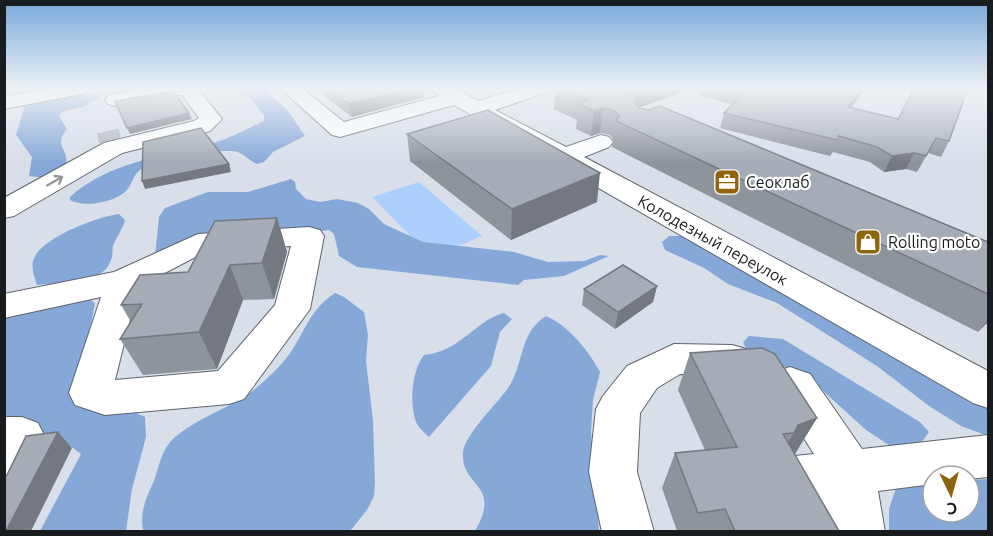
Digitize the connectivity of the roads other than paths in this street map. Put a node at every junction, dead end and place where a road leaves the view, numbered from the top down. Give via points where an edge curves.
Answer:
1 (206, 113) edge
2 (320, 113) edge
3 (390, 113) edge
4 (483, 113) edge
5 (601, 142) dead end
6 (563, 157) junction
7 (4, 210) edge
8 (123, 280) junction
9 (4, 306) edge
10 (988, 391) edge
11 (4, 437) edge
12 (988, 456) edge
13 (851, 473) junction
14 (4, 474) edge
15 (628, 531) edge
16 (823, 531) edge
17 (858, 531) edge

7 -> 1 street via 111,144 202,126 211,120
2 - 3 street via 340,130
4 - 6 street, Колодезный переулок
5 - 6 street
6 - 10 street, Колодезный переулок
8 - 8 street via 90,393 105,398 229,387 292,309 309,236 198,243
8 - 9 street
11 - 14 street via 22,437
12 - 13 street
13 - 15 street via 795,386 736,360 674,359 642,377 618,409 613,472
13 - 16 street via 795,479
13 - 17 street

